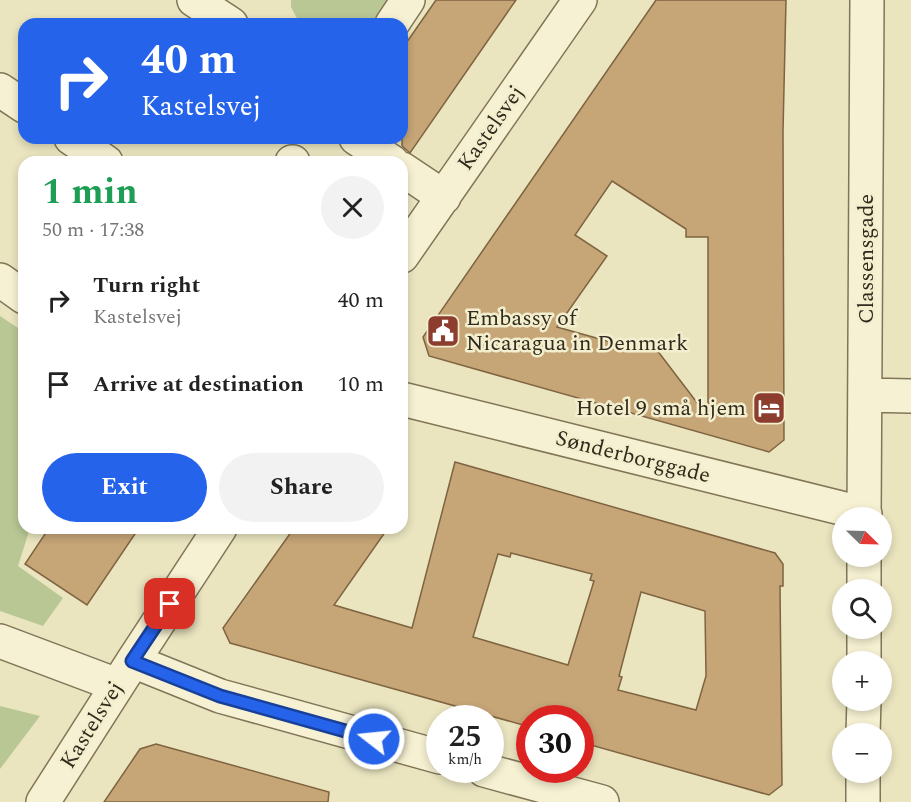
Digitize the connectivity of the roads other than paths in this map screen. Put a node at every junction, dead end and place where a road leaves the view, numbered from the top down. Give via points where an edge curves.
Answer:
1 (195, 0) edge
2 (408, 0) edge
3 (580, 0) edge
4 (867, 0) edge
5 (222, 18) edge
6 (396, 18) edge
7 (0, 90) edge
8 (18, 102) edge
9 (80, 144) edge
10 (365, 144) edge
11 (97, 156) edge
12 (383, 156) edge
13 (408, 173) edge
14 (444, 196) junction
15 (408, 243) edge
16 (0, 280) edge
17 (18, 293) edge
18 (865, 395) junction
19 (911, 396) edge
20 (408, 401) edge
21 (864, 507) edge
22 (832, 508) edge
23 (216, 534) edge
24 (0, 640) edge
25 (125, 673) junction
26 (426, 753) edge
27 (504, 775) edge
28 (863, 783) edge
29 (43, 802) edge
30 (602, 802) edge
31 (863, 802) edge

1 - 5 street
2 - 6 street
3 - 14 street, Kastelsvej
4 - 18 street, Classensgade
7 - 8 street
9 - 11 street
10 - 12 street
13 - 14 street
14 - 15 street, Kastelsvej
16 - 17 street
18 - 19 street
18 - 21 street, Classensgade
20 - 22 street, Sønderborggade
23 - 25 street, Kastelsvej
24 - 25 street
25 - 26 street
25 - 29 street, Kastelsvej
27 - 30 street
28 - 31 street

